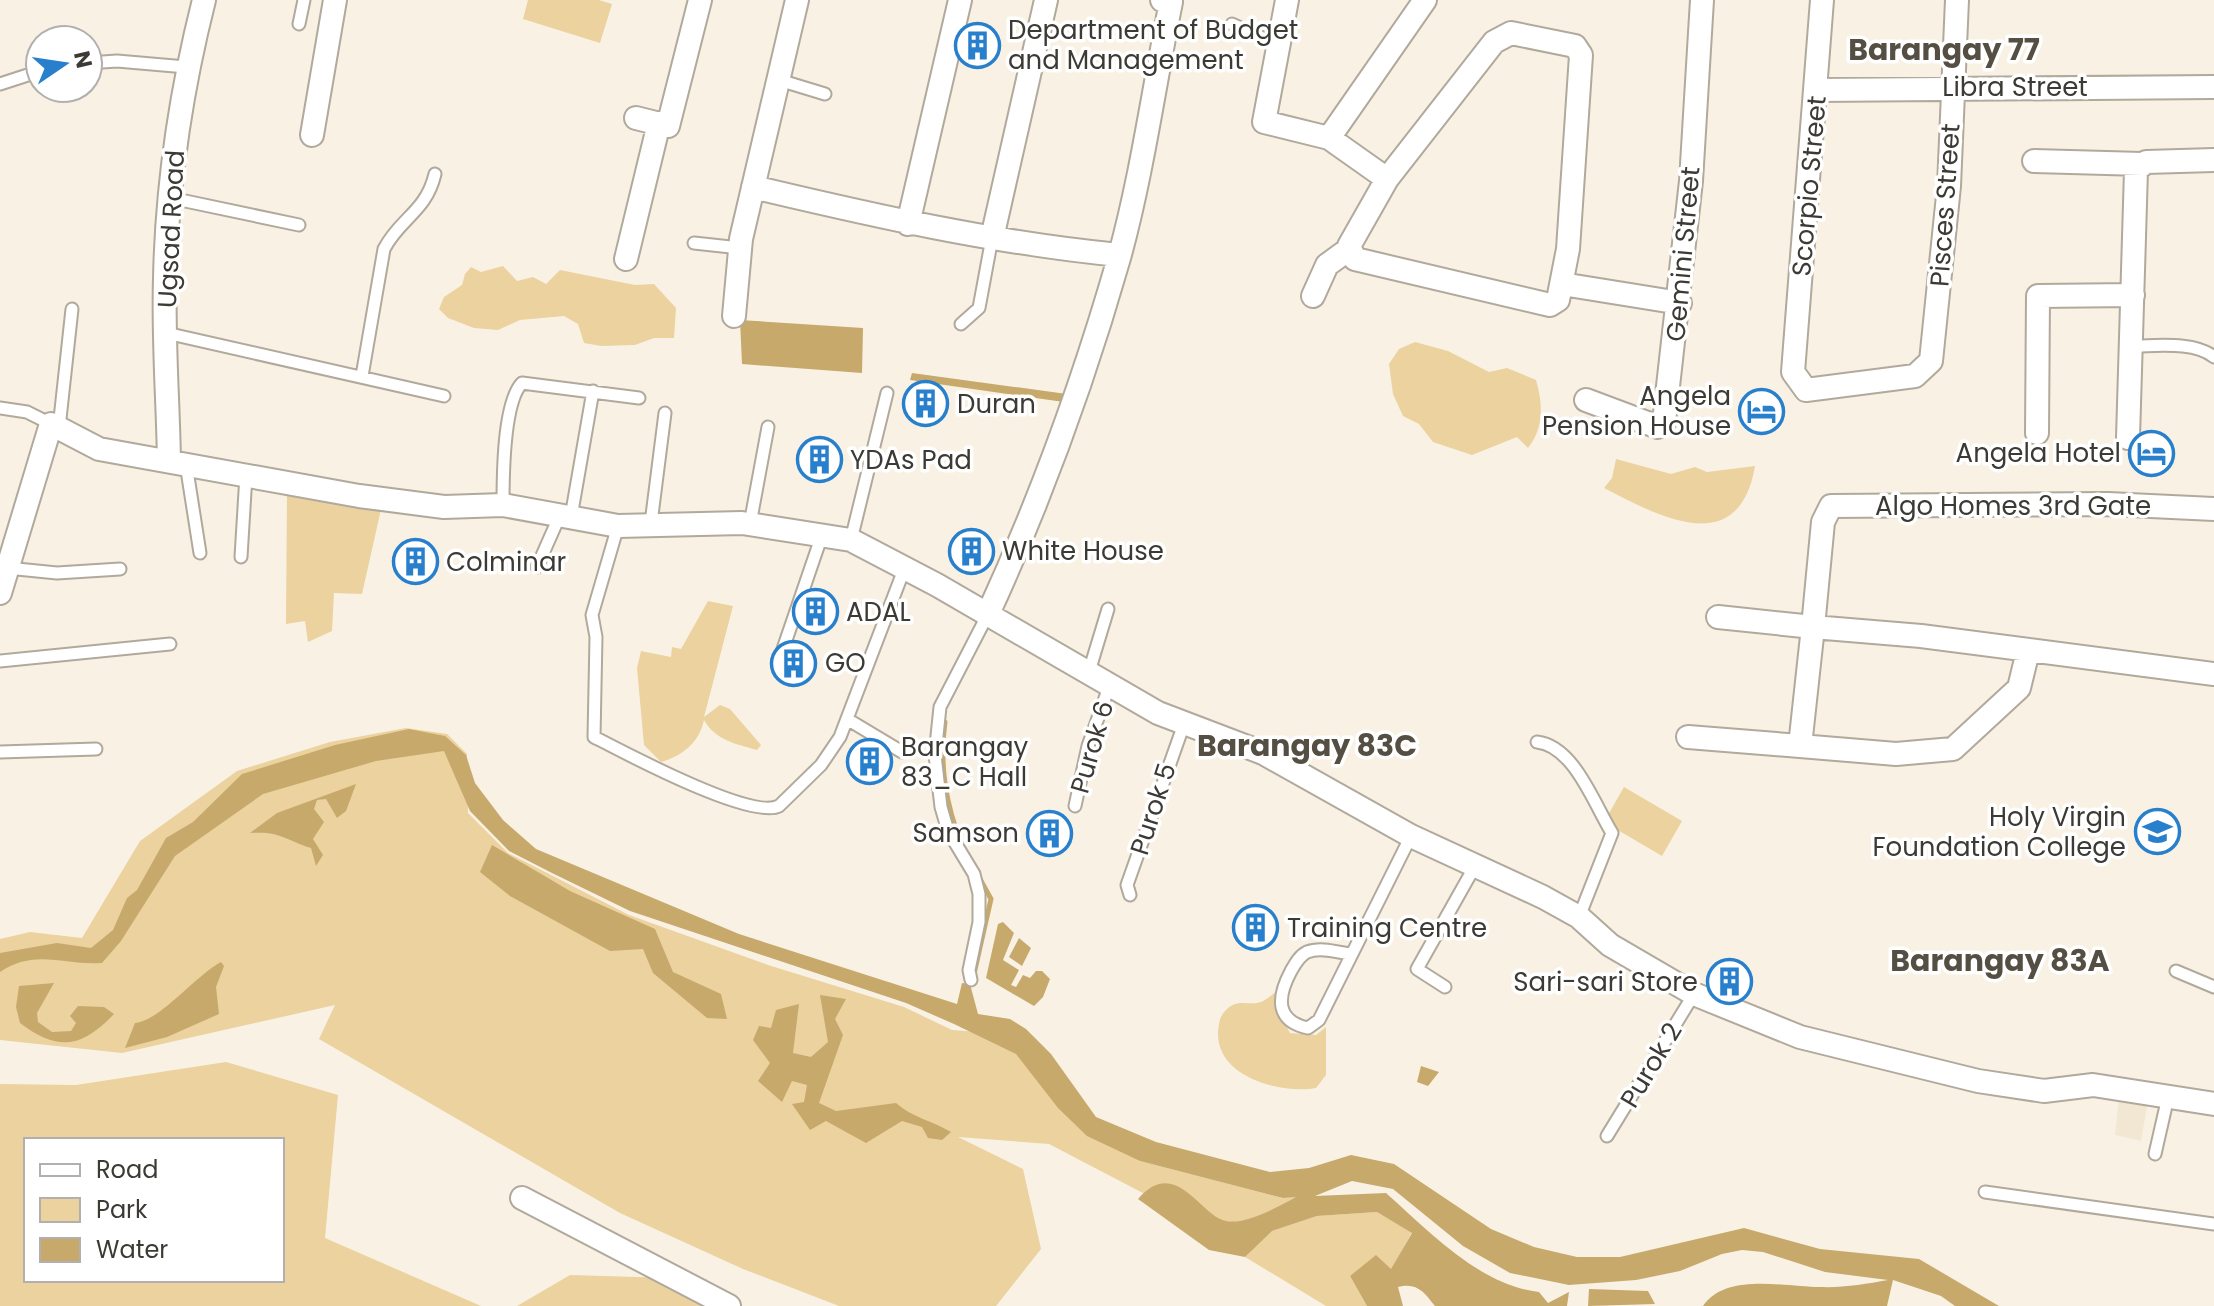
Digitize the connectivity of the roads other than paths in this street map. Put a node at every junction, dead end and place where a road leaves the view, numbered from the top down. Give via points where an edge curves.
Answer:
1 (204, 0) edge
2 (304, 0) edge
3 (335, 0) edge
4 (700, 0) edge
5 (797, 0) edge
6 (960, 0) edge
7 (1046, 0) edge
8 (1287, 0) edge
9 (1425, 0) edge
10 (1702, 0) edge
11 (1822, 0) edge
12 (1957, 0) edge
13 (1168, 1) edge
14 (299, 24) dead end
15 (1232, 24) dead end
16 (1278, 45) junction
17 (104, 62) edge
18 (186, 67) junction
19 (24, 76) edge
20 (779, 80) junction
21 (0, 84) edge
22 (1953, 87) junction
23 (2214, 87) edge
24 (1817, 90) junction
25 (825, 94) dead end
26 (636, 118) dead end
27 (659, 123) junction
28 (312, 135) dead end
29 (1329, 138) junction
30 (2214, 160) edge
31 (2034, 161) dead end
32 (2142, 164) junction
33 (435, 174) dead end
34 (1387, 179) junction
35 (753, 187) junction
36 (171, 198) junction
37 (908, 224) junction
38 (299, 225) dead end
39 (992, 238) junction
40 (694, 243) dead end
41 (740, 248) junction
42 (1349, 249) junction
43 (1119, 255) junction
44 (626, 259) dead end
45 (1562, 284) junction
46 (2133, 295) junction
47 (1313, 296) dead end
48 (1680, 303) junction
49 (72, 309) dead end
50 (734, 316) dead end
51 (961, 324) dead end
52 (166, 333) junction
53 (2132, 346) junction
54 (2214, 357) edge
55 (1793, 372) joint
56 (362, 376) junction
57 (593, 391) junction
58 (887, 393) dead end
59 (444, 396) dead end
60 (639, 398) dead end
61 (1586, 400) dead end
62 (0, 408) edge
63 (665, 413) dead end
64 (55, 426) junction
65 (768, 427) dead end
66 (2037, 433) dead end
67 (2128, 438) dead end
68 (178, 462) junction
69 (246, 475) junction
70 (503, 505) junction
71 (2214, 509) edge
72 (566, 516) junction
73 (651, 523) junction
74 (750, 524) junction
75 (618, 526) junction
76 (822, 535) junction
77 (851, 540) junction
78 (200, 553) dead end
79 (241, 557) dead end
80 (5, 564) edge
81 (537, 567) dead end
82 (905, 567) junction
83 (120, 569) dead end
84 (0, 593) edge
85 (1108, 609) dead end
86 (987, 616) junction
87 (1718, 617) dead end
88 (1813, 627) junction
89 (170, 644) dead end
90 (783, 649) dead end
91 (2028, 651) junction
92 (0, 661) edge
93 (2214, 674) edge
94 (1088, 675) junction
95 (1109, 687) junction
96 (847, 719) junction
97 (1184, 724) junction
98 (1688, 737) dead end
99 (1537, 742) dead end
100 (1800, 746) junction
101 (96, 749) dead end
102 (0, 752) edge
103 (902, 752) dead end
104 (1075, 806) dead end
105 (1411, 836) junction
106 (1475, 866) junction
107 (1130, 895) dead end
108 (1579, 917) junction
109 (1350, 954) junction
110 (2176, 971) dead end
111 (971, 980) dead end
112 (1445, 987) dead end
113 (2214, 987) edge
114 (1694, 994) junction
115 (2168, 1097) junction
116 (2214, 1104) edge
117 (1607, 1136) dead end
118 (2155, 1154) dead end
119 (1985, 1192) dead end
120 (522, 1198) dead end
121 (2214, 1224) edge
122 (729, 1306) edge

1 - 18 street, Ugsad Road
2 - 14 lane
3 - 28 street
4 - 27 street via 668,126
5 - 20 street
6 - 37 street
7 - 39 street
8 - 16 street
9 - 29 street
10 - 48 street, Gemini Street
11 - 24 street, Scorpio Street
12 - 22 street, Pisces Street
13 - 43 street
15 - 16 lane
16 - 29 street via 1264,122
17 - 18 lane
18 - 36 street, Ugsad Road
19 - 21 lane
20 - 25 lane
20 - 35 street
22 - 23 street, Libra Street
22 - 24 street, Libra Street
22 - 55 street, Pisces Street via 1931,361 1915,376 1806,390
24 - 55 street, Scorpio Street
26 - 27 street
27 - 44 street
29 - 34 street
30 - 32 street
31 - 32 street
32 - 46 street via 2136,170
33 - 56 lane via 423,206 384,249
34 - 42 street
34 - 45 street via 1502,35 1575,46 1581,74
35 - 37 street
35 - 41 street
36 - 38 lane
36 - 52 street, Ugsad Road
37 - 39 street
39 - 43 street
39 - 51 lane via 979,308
40 - 41 lane
41 - 50 street
42 - 45 street via 1355,259 1550,305 1558,300
42 - 47 street via 1327,265
43 - 86 street via 1051,461
45 - 48 street
46 - 53 street
46 - 66 street via 2038,296
48 - 61 street, Gemini Street via 1661,426
49 - 64 lane
52 - 56 lane
52 - 68 street, Ugsad Road
53 - 54 lane via 2187,347
53 - 67 street
56 - 59 lane
57 - 60 lane
57 - 70 lane via 532,382 517,387 505,451
57 - 72 lane
58 - 77 lane
62 - 64 lane via 27,412
63 - 73 lane
64 - 68 street via 99,449
64 - 80 street
65 - 74 lane
68 - 69 street
68 - 78 lane
69 - 70 street via 444,507
69 - 79 lane
70 - 72 street
71 - 88 street, Algo Homes 3rd Gate via 1837,505 1828,509 1823,522
72 - 75 street
72 - 81 lane
73 - 74 street
73 - 75 street
74 - 76 street
75 - 96 lane via 592,615 594,737 694,786 752,807 774,809 821,765
76 - 77 street
76 - 90 lane
77 - 82 street
80 - 83 lane via 57,573
80 - 84 street
82 - 86 street
82 - 96 lane
85 - 94 lane, Purok 6
86 - 94 street
86 - 111 lane via 940,707 935,755 948,831 974,874 979,894
87 - 88 street
88 - 91 street
88 - 100 street
89 - 92 lane
91 - 93 street
91 - 100 street via 2019,688 1953,749 1896,754
94 - 95 street
95 - 97 street
95 - 104 lane, Purok 6
96 - 103 lane
97 - 105 street via 1263,753
97 - 107 lane, Purok 5 via 1127,885
98 - 100 street
99 - 108 lane via 1563,752 1612,833
101 - 102 lane
105 - 106 street
105 - 109 lane
106 - 108 street
106 - 112 lane via 1417,969
108 - 114 street via 1610,945
109 - 109 lane via 1319,1020 1308,1028 1289,1020 1280,999 1298,960 1315,951
110 - 113 lane
114 - 115 street via 1800,1037 1978,1081 2044,1091 2093,1085
114 - 117 lane, Purok 2
115 - 116 street
115 - 118 lane
119 - 121 lane
120 - 122 street

